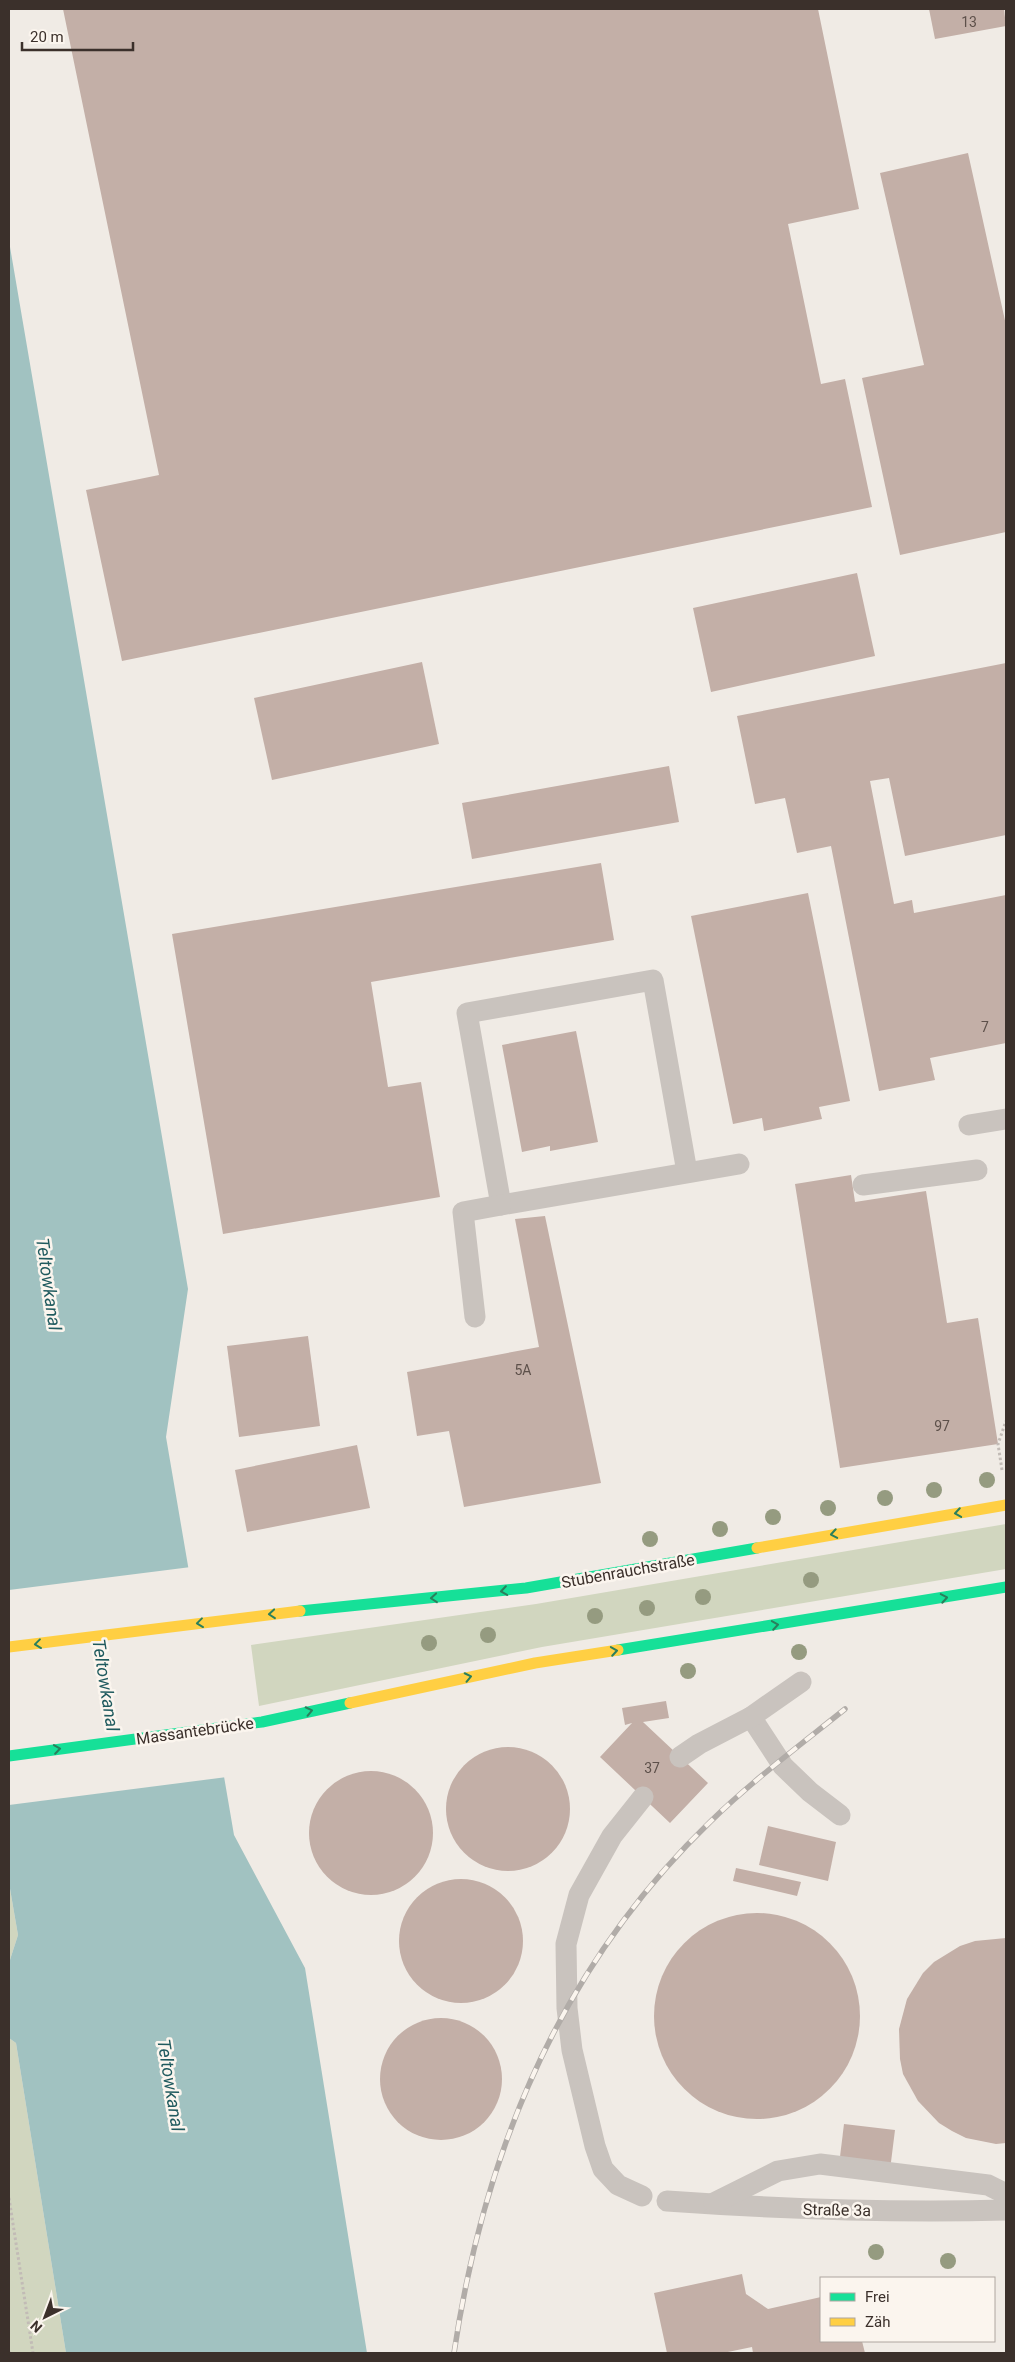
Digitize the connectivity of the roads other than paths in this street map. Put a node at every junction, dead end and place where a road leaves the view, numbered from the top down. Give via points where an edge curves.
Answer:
1 (1006, 1119) edge
2 (969, 1125) dead end
3 (739, 1164) dead end
4 (977, 1170) dead end
5 (687, 1172) junction
6 (863, 1185) dead end
7 (501, 1205) junction
8 (475, 1317) dead end
9 (1006, 1506) edge
10 (1006, 1587) edge
11 (9, 1647) edge
12 (800, 1682) dead end
13 (751, 1717) junction
14 (9, 1756) edge
15 (680, 1757) dead end
16 (643, 1798) dead end
17 (840, 1815) dead end
18 (1006, 2194) edge
19 (642, 2196) dead end
20 (667, 2201) dead end
21 (712, 2204) junction
22 (1006, 2210) edge

1 - 2 lane
3 - 5 lane
4 - 6 lane
5 - 7 lane
5 - 7 lane via 653,980 467,1012
7 - 8 lane via 463,1212
9 -> 11 main road, Stubenrauchstraße via 526,1588 248,1616
14 -> 10 main road, Massantebrücke via 262,1722 535,1663
12 - 13 lane
13 - 15 lane
13 - 17 lane via 783,1766
16 - 19 lane via 612,1836 579,1895 566,1944 571,2041 595,2146 603,2169 618,2185
18 - 21 lane via 988,2185 820,2164 778,2171
20 - 21 lane, Straße 3a
21 - 22 lane, Straße 3a via 776,2209

